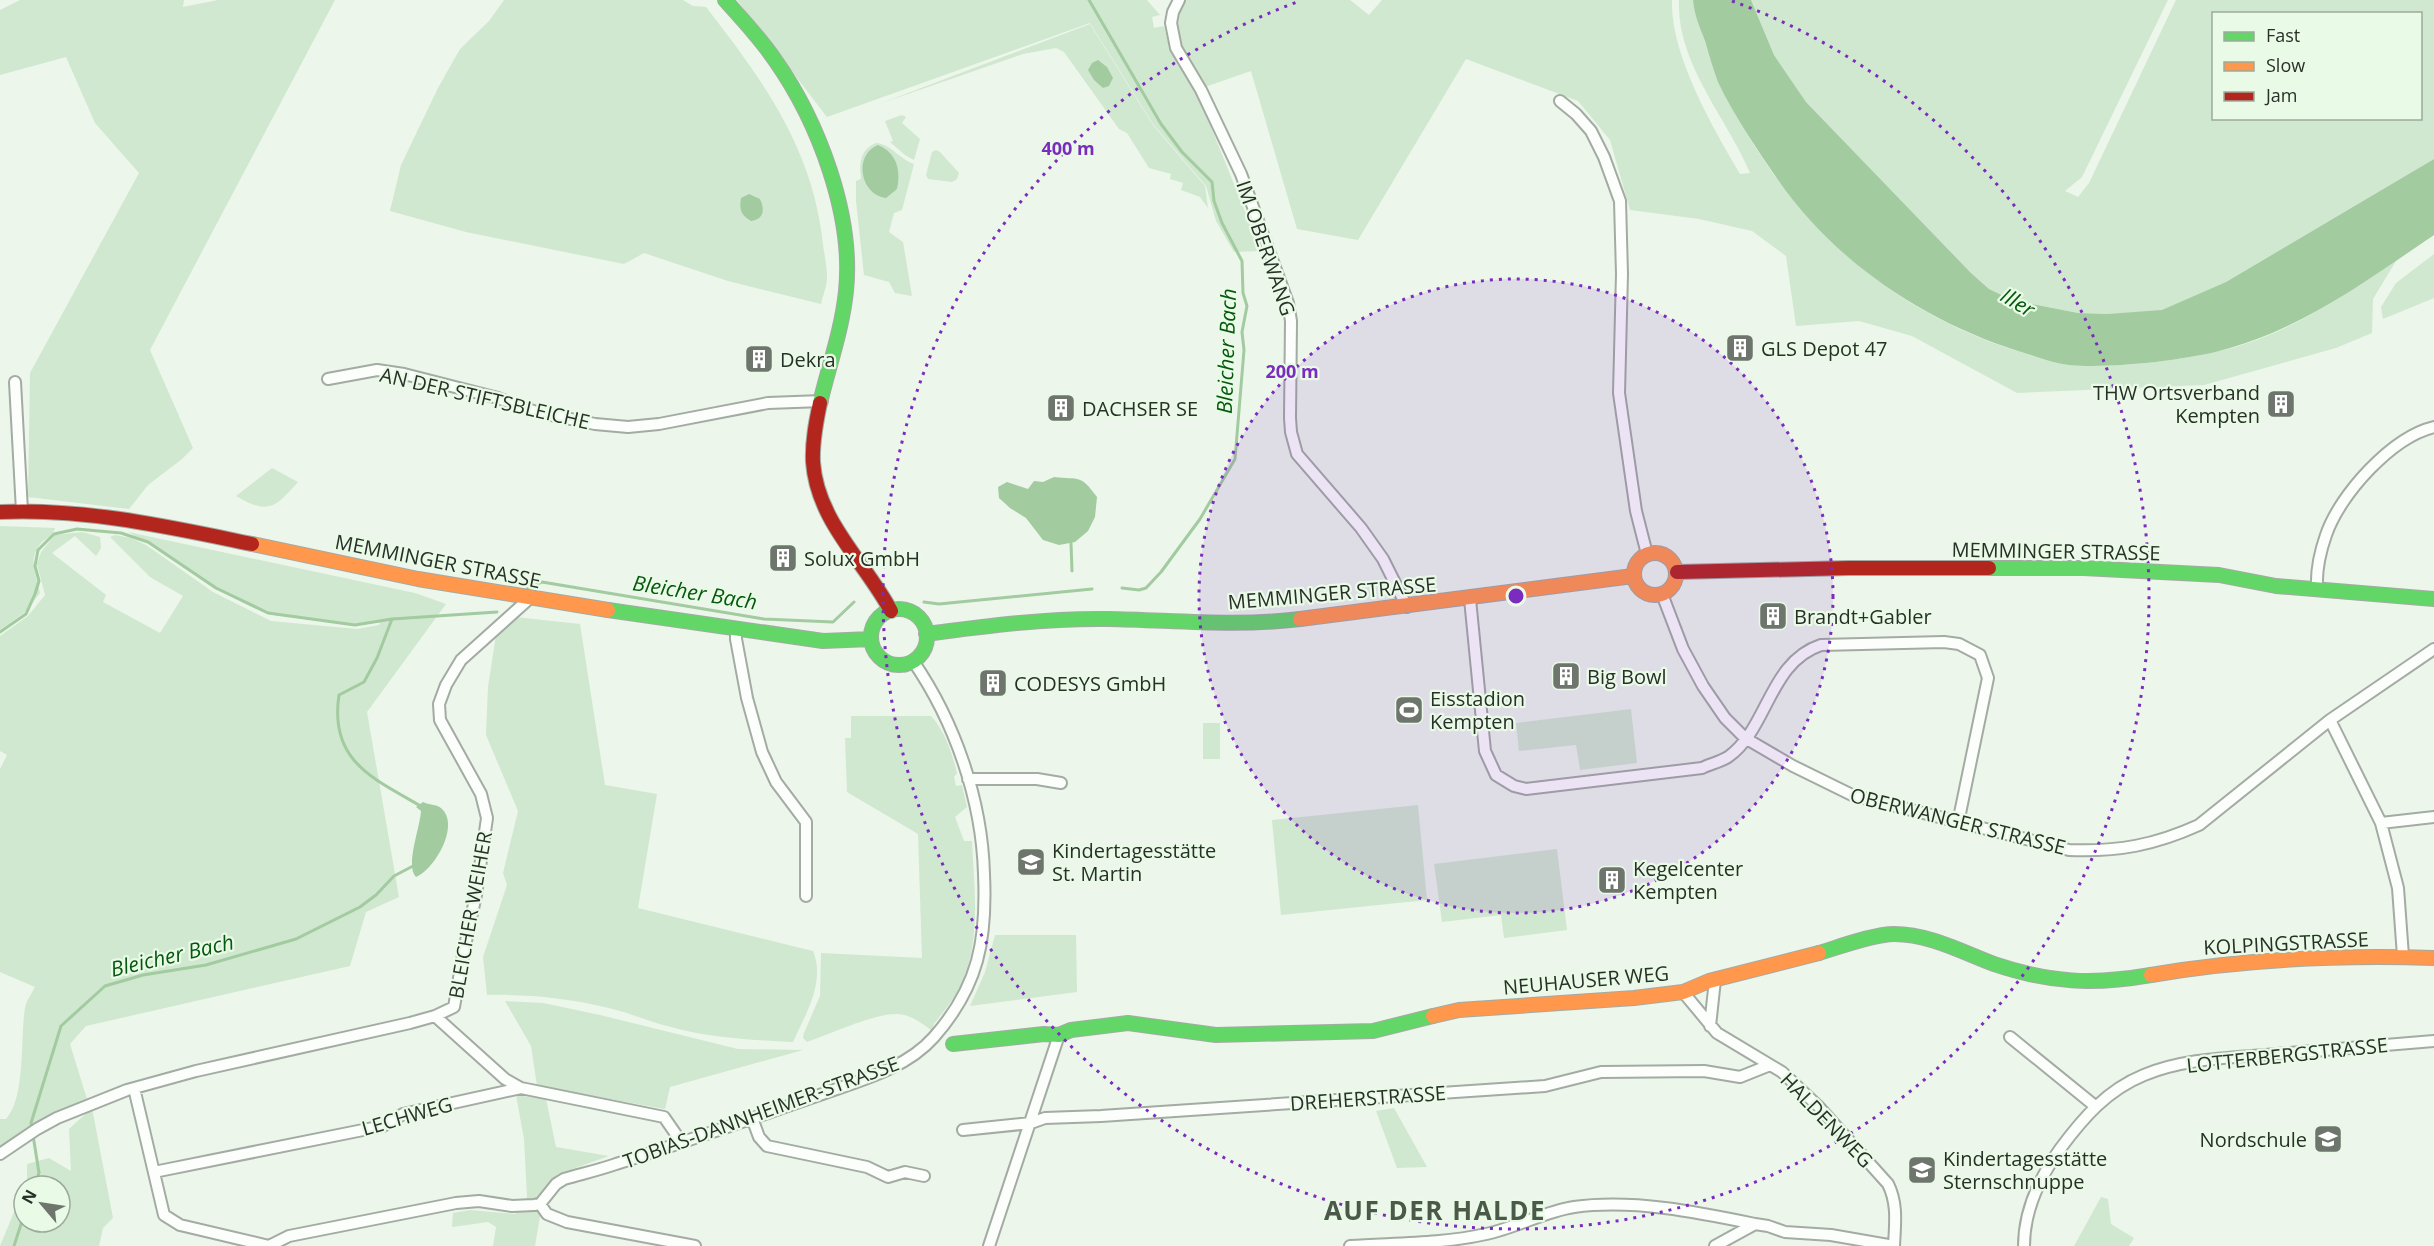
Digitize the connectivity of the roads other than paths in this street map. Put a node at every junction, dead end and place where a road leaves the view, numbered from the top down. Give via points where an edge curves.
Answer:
1 (725, 0) edge
2 (1179, 0) edge
3 (1560, 100) dead end
4 (328, 379) dead end
5 (15, 382) dead end
6 (822, 401) junction
7 (2434, 427) edge
8 (22, 511) junction
9 (0, 512) edge
10 (1647, 554) junction
11 (1677, 572) junction
12 (1633, 576) junction
13 (2317, 590) junction
14 (1662, 594) junction
15 (530, 598) junction
16 (1470, 599) junction
17 (2434, 599) edge
18 (1407, 607) junction
19 (891, 611) junction
20 (736, 629) junction
21 (926, 634) junction
22 (871, 639) junction
23 (2434, 649) edge
24 (913, 661) junction
25 (2330, 720) junction
26 (1745, 738) junction
27 (968, 779) junction
28 (1061, 783) dead end
29 (2434, 817) edge
30 (1958, 823) junction
31 (2381, 823) junction
32 (806, 896) dead end
33 (2403, 956) junction
34 (2434, 958) edge
35 (2141, 976) joint
36 (1715, 980) junction
37 (1683, 992) junction
38 (435, 1016) junction
39 (1710, 1026) junction
40 (1059, 1035) junction
41 (2010, 1037) dead end
42 (2434, 1041) edge
43 (953, 1044) dead end
44 (1770, 1065) junction
45 (134, 1088) junction
46 (521, 1088) junction
47 (2095, 1106) junction
48 (752, 1118) junction
49 (1031, 1123) junction
50 (963, 1130) dead end
51 (682, 1143) junction
52 (0, 1154) edge
53 (154, 1172) junction
54 (924, 1176) dead end
55 (540, 1204) junction
56 (1755, 1224) junction
57 (269, 1246) edge
58 (695, 1246) edge
59 (989, 1246) edge
60 (1350, 1246) edge
61 (1715, 1246) edge
62 (1894, 1246) edge
63 (2024, 1246) edge

1 - 6 main road via 781,70 816,134 839,210 845,238 846,290
2 - 18 street, IM OBERWANG via 1171,23 1176,48 1241,174 1288,303 1291,432 1297,454 1361,528 1383,559
3 - 10 street via 1591,131 1620,201 1619,393 1636,511
4 - 6 street, AN DER STIFTSBLEICHE via 377,370 405,374 536,412 628,427 768,403
5 - 8 street
6 - 19 main road via 814,476 826,515 867,570
7 - 13 street via 2395,447 2353,489 2326,534 2316,575
8 - 9 main road, MEMMINGER STRASSE
8 - 15 main road, MEMMINGER STRASSE via 146,522 418,579
10 - 11 main road via 1667,556
10 - 12 main road
11 - 13 main road, MEMMINGER STRASSE via 2082,568 2219,575
11 - 14 main road via 1672,585
12 - 14 main road via 1641,590
12 - 16 main road, MEMMINGER STRASSE
13 - 17 main road, MEMMINGER STRASSE
14 - 26 street, OBERWANGER STRASSE via 1683,649 1703,686
15 - 20 main road, MEMMINGER STRASSE
15 - 38 street, BLEICHER WEIHER via 461,660 439,704 440,720 481,794 487,818 454,1007
16 - 18 main road, MEMMINGER STRASSE
16 - 26 street via 1485,751 1496,775 1505,782 1526,789 1702,768 1727,757
18 - 21 main road, MEMMINGER STRASSE via 1286,621 1056,620
19 - 21 main road via 918,617
19 - 22 main road via 876,622
20 - 22 main road, MEMMINGER STRASSE via 823,641
20 - 32 street via 747,698 762,752 777,782 806,822
21 - 24 main road via 924,650
22 - 24 main road via 873,649 886,662 904,665
23 - 25 street, OBERWANGER STRASSE
24 - 27 street, TOBIAS-DANNHEIMER-STRASSE via 936,699
25 - 30 street, OBERWANGER STRASSE via 2213,816 2151,844 2069,850
25 - 31 street
26 - 30 street, OBERWANGER STRASSE via 1852,795
26 - 30 street via 1786,670 1809,649 1821,645 1959,644 1980,655 1988,678
27 - 28 street
27 - 48 street, TOBIAS-DANNHEIMER-STRASSE via 981,835 984,932 978,962 956,1007 933,1039 898,1066
29 - 31 street
31 - 33 street via 2398,888
33 - 34 main road, KOLPINGSTRASSE
33 - 35 main road, KOLPINGSTRASSE via 2253,963
35 - 36 main road, NEUHAUSER WEG via 2093,984 2061,981 1999,965 1927,939 1891,934
36 - 37 main road, NEUHAUSER WEG
36 - 39 street
37 - 39 street, HALDENWEG
37 - 40 main road, NEUHAUSER WEG via 1459,1010 1389,1028 1345,1033 1216,1035 1128,1023
38 - 45 street
38 - 46 street via 505,1079
39 - 44 street, HALDENWEG
40 - 43 main road
40 - 49 street
41 - 47 street
42 - 47 street, LOTTERBERGSTRASSE via 2178,1065 2143,1075
44 - 49 street, DREHERSTRASSE via 1740,1077 1704,1071 1601,1072 1545,1086 1045,1118
44 - 62 street, HALDENWEG via 1818,1106 1888,1184 1896,1211
45 - 52 street via 88,1104 32,1132
45 - 53 street
46 - 51 street, LECHWEG via 663,1117
46 - 53 street, LECHWEG via 403,1114 383,1126
47 - 63 street, LOTTERBERGSTRASSE via 2051,1161 2029,1209
48 - 51 street, TOBIAS-DANNHEIMER-STRASSE
48 - 54 street via 767,1146 867,1167 888,1177 904,1172
49 - 50 street, DREHERSTRASSE
49 - 59 street
51 - 55 street, TOBIAS-DANNHEIMER-STRASSE via 564,1179
53 - 57 street via 160,1207 170,1221
55 - 57 street via 523,1207 480,1200 456,1203 288,1236
55 - 58 street via 547,1214 567,1222
56 - 60 street via 1628,1205 1572,1207 1462,1239
56 - 61 street
56 - 62 street via 1785,1232

